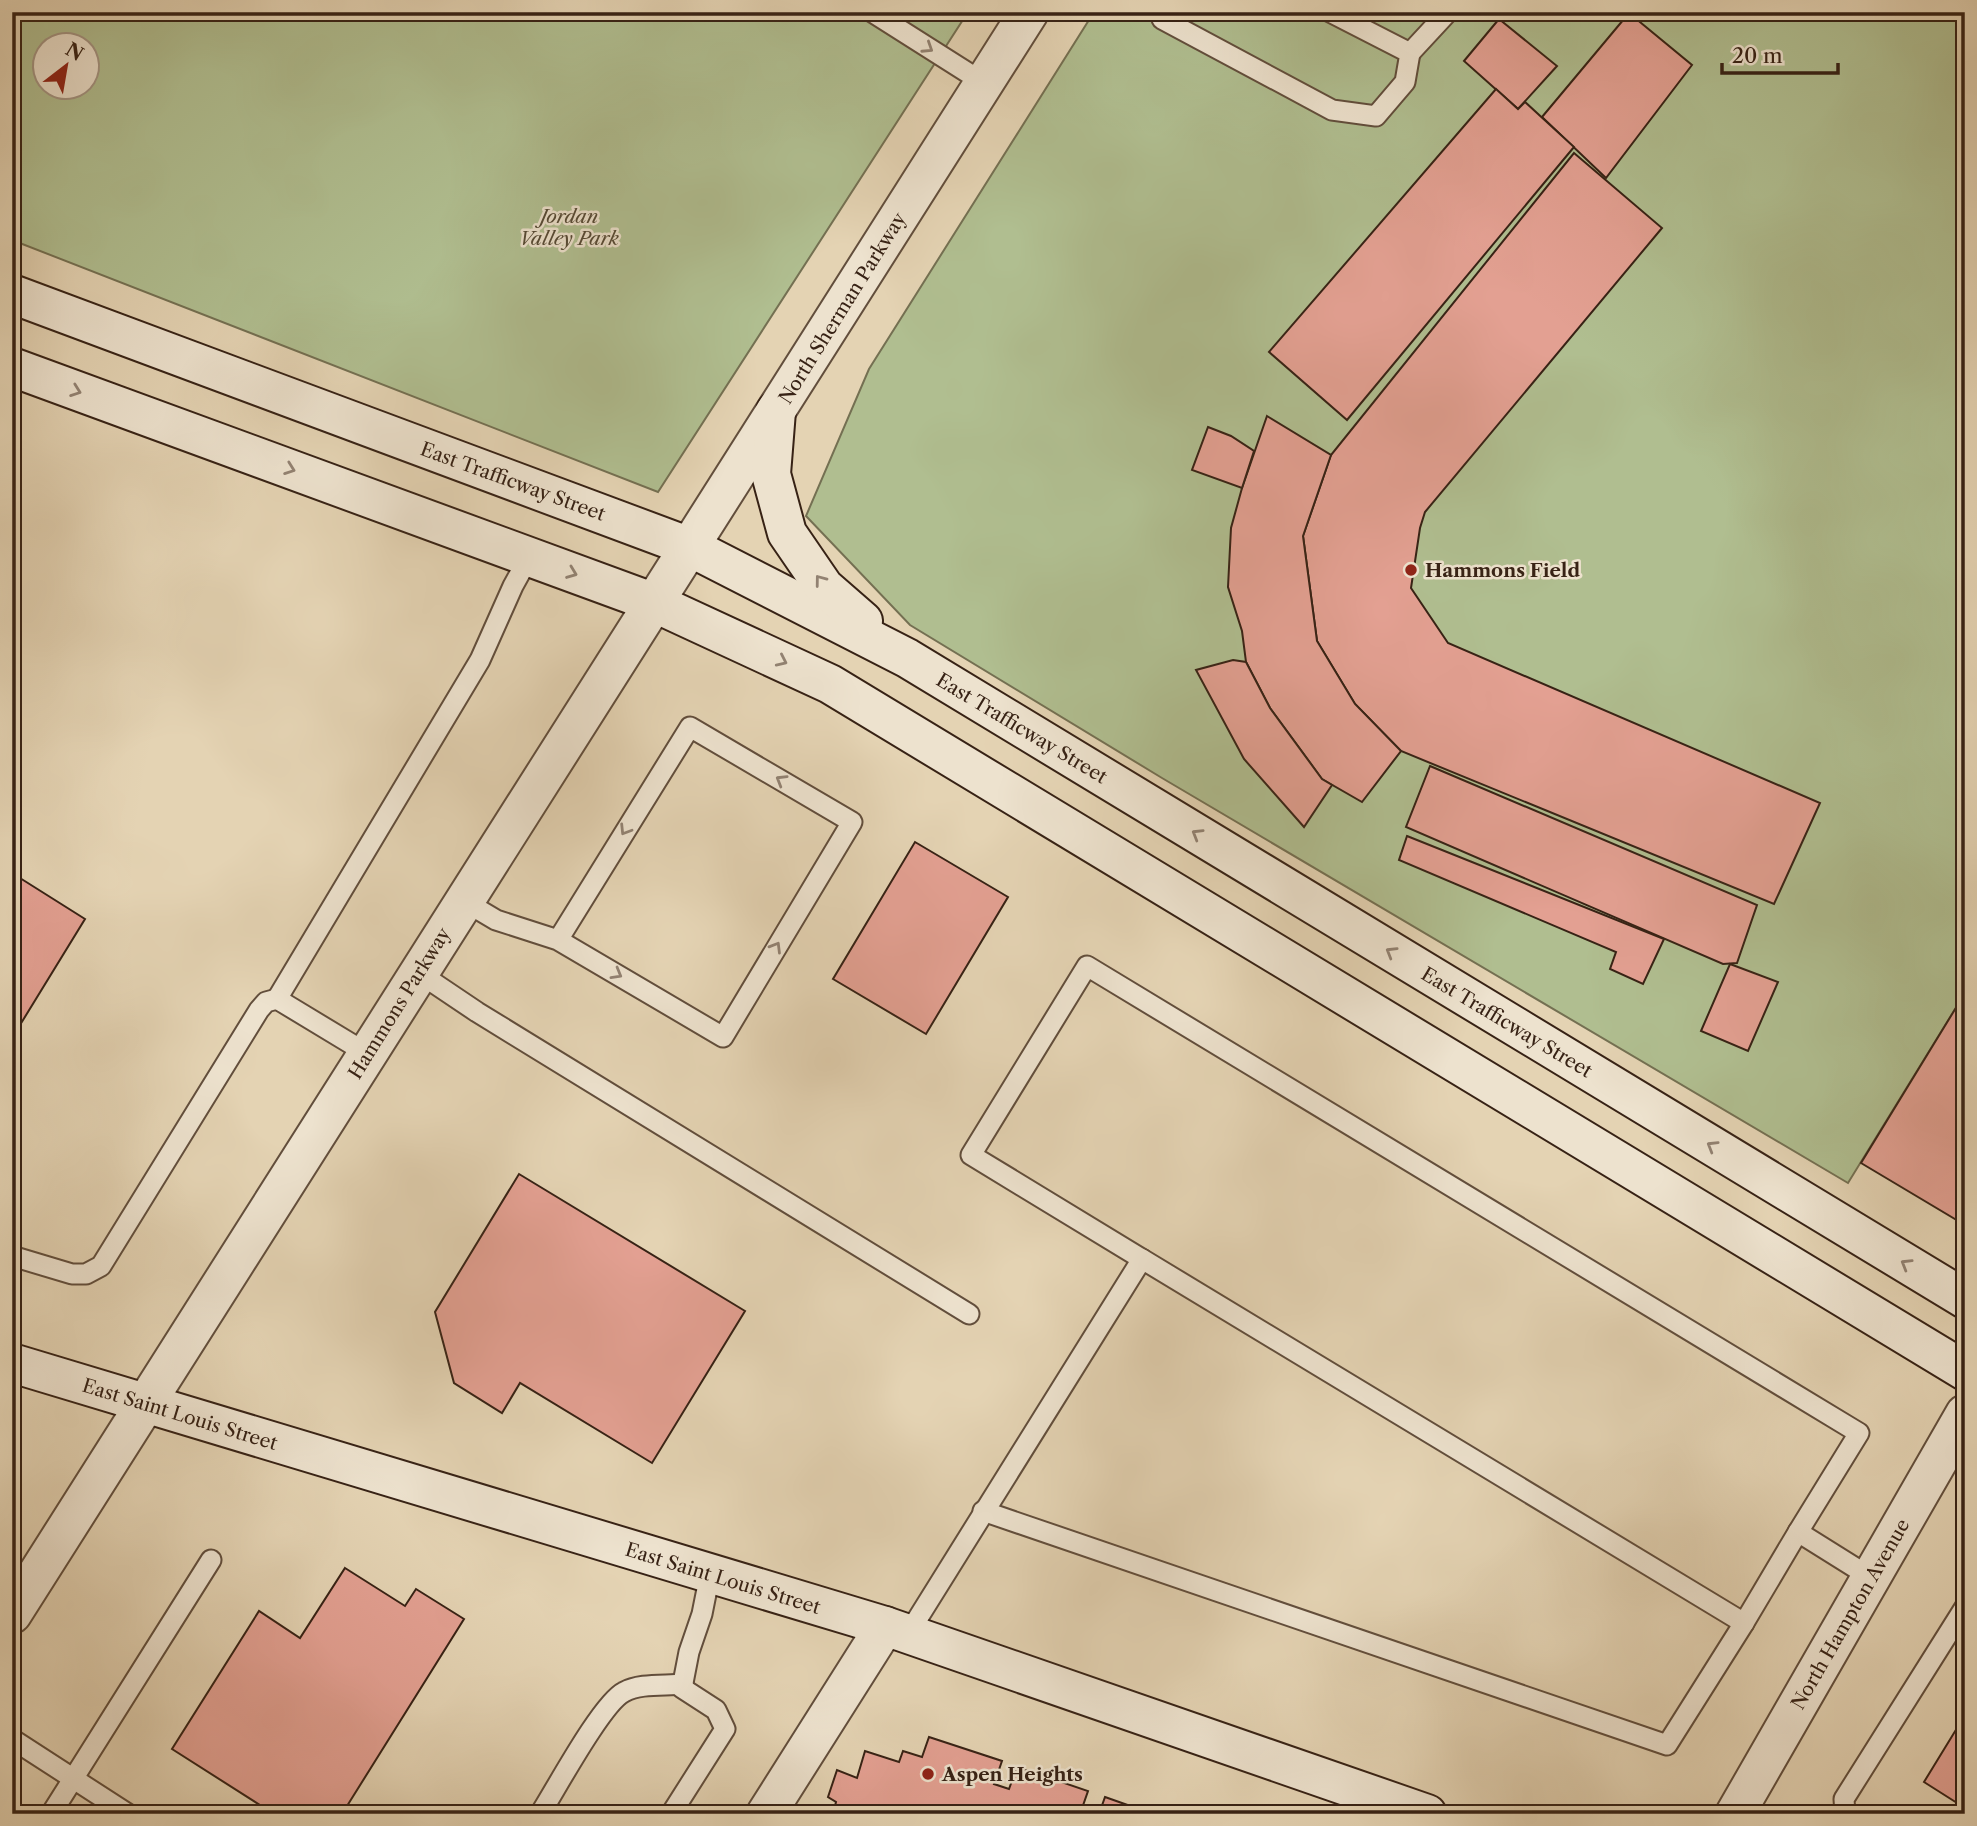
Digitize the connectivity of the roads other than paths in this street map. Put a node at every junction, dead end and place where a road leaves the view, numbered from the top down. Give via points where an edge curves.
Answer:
1 (873, 12) edge
2 (1029, 12) edge
3 (1164, 12) edge
4 (1330, 12) edge
5 (1448, 12) edge
6 (1410, 53) junction
7 (984, 83) junction
8 (12, 294) edge
9 (12, 367) edge
10 (776, 411) junction
11 (690, 547) junction
12 (529, 557) junction
13 (655, 603) junction
14 (907, 659) junction
15 (464, 901) junction
16 (558, 940) junction
17 (419, 973) junction
18 (277, 999) junction
19 (368, 1054) junction
20 (12, 1256) edge
21 (1142, 1259) junction
22 (1965, 1299) edge
23 (969, 1314) dead end
24 (12, 1363) edge
25 (1965, 1370) edge
26 (144, 1404) junction
27 (1965, 1414) edge
28 (983, 1511) junction
29 (1798, 1532) junction
30 (211, 1560) dead end
31 (710, 1574) junction
32 (1871, 1577) junction
33 (1965, 1608) edge
34 (12, 1614) edge
35 (1744, 1623) junction
36 (897, 1630) junction
37 (683, 1684) junction
38 (12, 1739) edge
39 (65, 1773) junction
40 (51, 1814) edge
41 (128, 1814) edge
42 (540, 1814) edge
43 (671, 1814) edge
44 (766, 1814) edge
45 (1427, 1814) edge
46 (1735, 1814) edge
47 (1845, 1814) edge

1 -> 7 lane
2 - 7 main road, North Sherman Parkway
3 - 6 lane via 1162,19 1332,110 1376,116 1405,82
4 - 6 lane
5 - 6 lane
7 - 10 main road, North Sherman Parkway
8 - 11 main road, East Trafficway Street
9 -> 12 main road
10 - 11 main road, North Sherman Parkway
14 -> 10 main road via 824,587 787,533 771,474
11 - 13 main road, North Sherman Parkway
11 - 14 main road, East Trafficway Street
12 -> 13 main road
12 - 18 lane via 480,660
13 - 15 main road, Hammons Parkway
13 -> 25 main road via 830,684
22 -> 14 main road, East Trafficway Street
15 - 16 lane via 496,920
15 - 17 main road, Hammons Parkway
16 -> 16 lane via 723,1037 852,822 690,727
17 - 19 main road, Hammons Parkway
17 - 23 lane
18 - 19 lane
18 - 20 lane via 259,1010 101,1266 86,1274 72,1274
19 - 26 main road, Hammons Parkway
21 - 28 lane
21 - 29 lane via 971,1155 1087,967 1859,1433
21 - 35 lane
24 - 26 main road, East Saint Louis Street
26 - 31 main road, East Saint Louis Street
26 - 34 main road, Hammons Parkway
27 - 32 main road, North Hampton Avenue
28 - 35 lane via 1667,1745
28 - 36 lane
29 - 32 lane
29 - 35 lane
30 - 39 lane
31 - 36 main road, East Saint Louis Street
31 - 37 lane
32 - 46 main road, North Hampton Avenue
33 - 47 lane via 1844,1799
36 - 44 main road
36 - 45 main road, East Saint Louis Street
37 - 42 lane via 623,1692 603,1713
37 - 43 lane via 682,1688 716,1710 725,1729
38 - 39 lane
39 - 40 lane
39 - 41 lane

